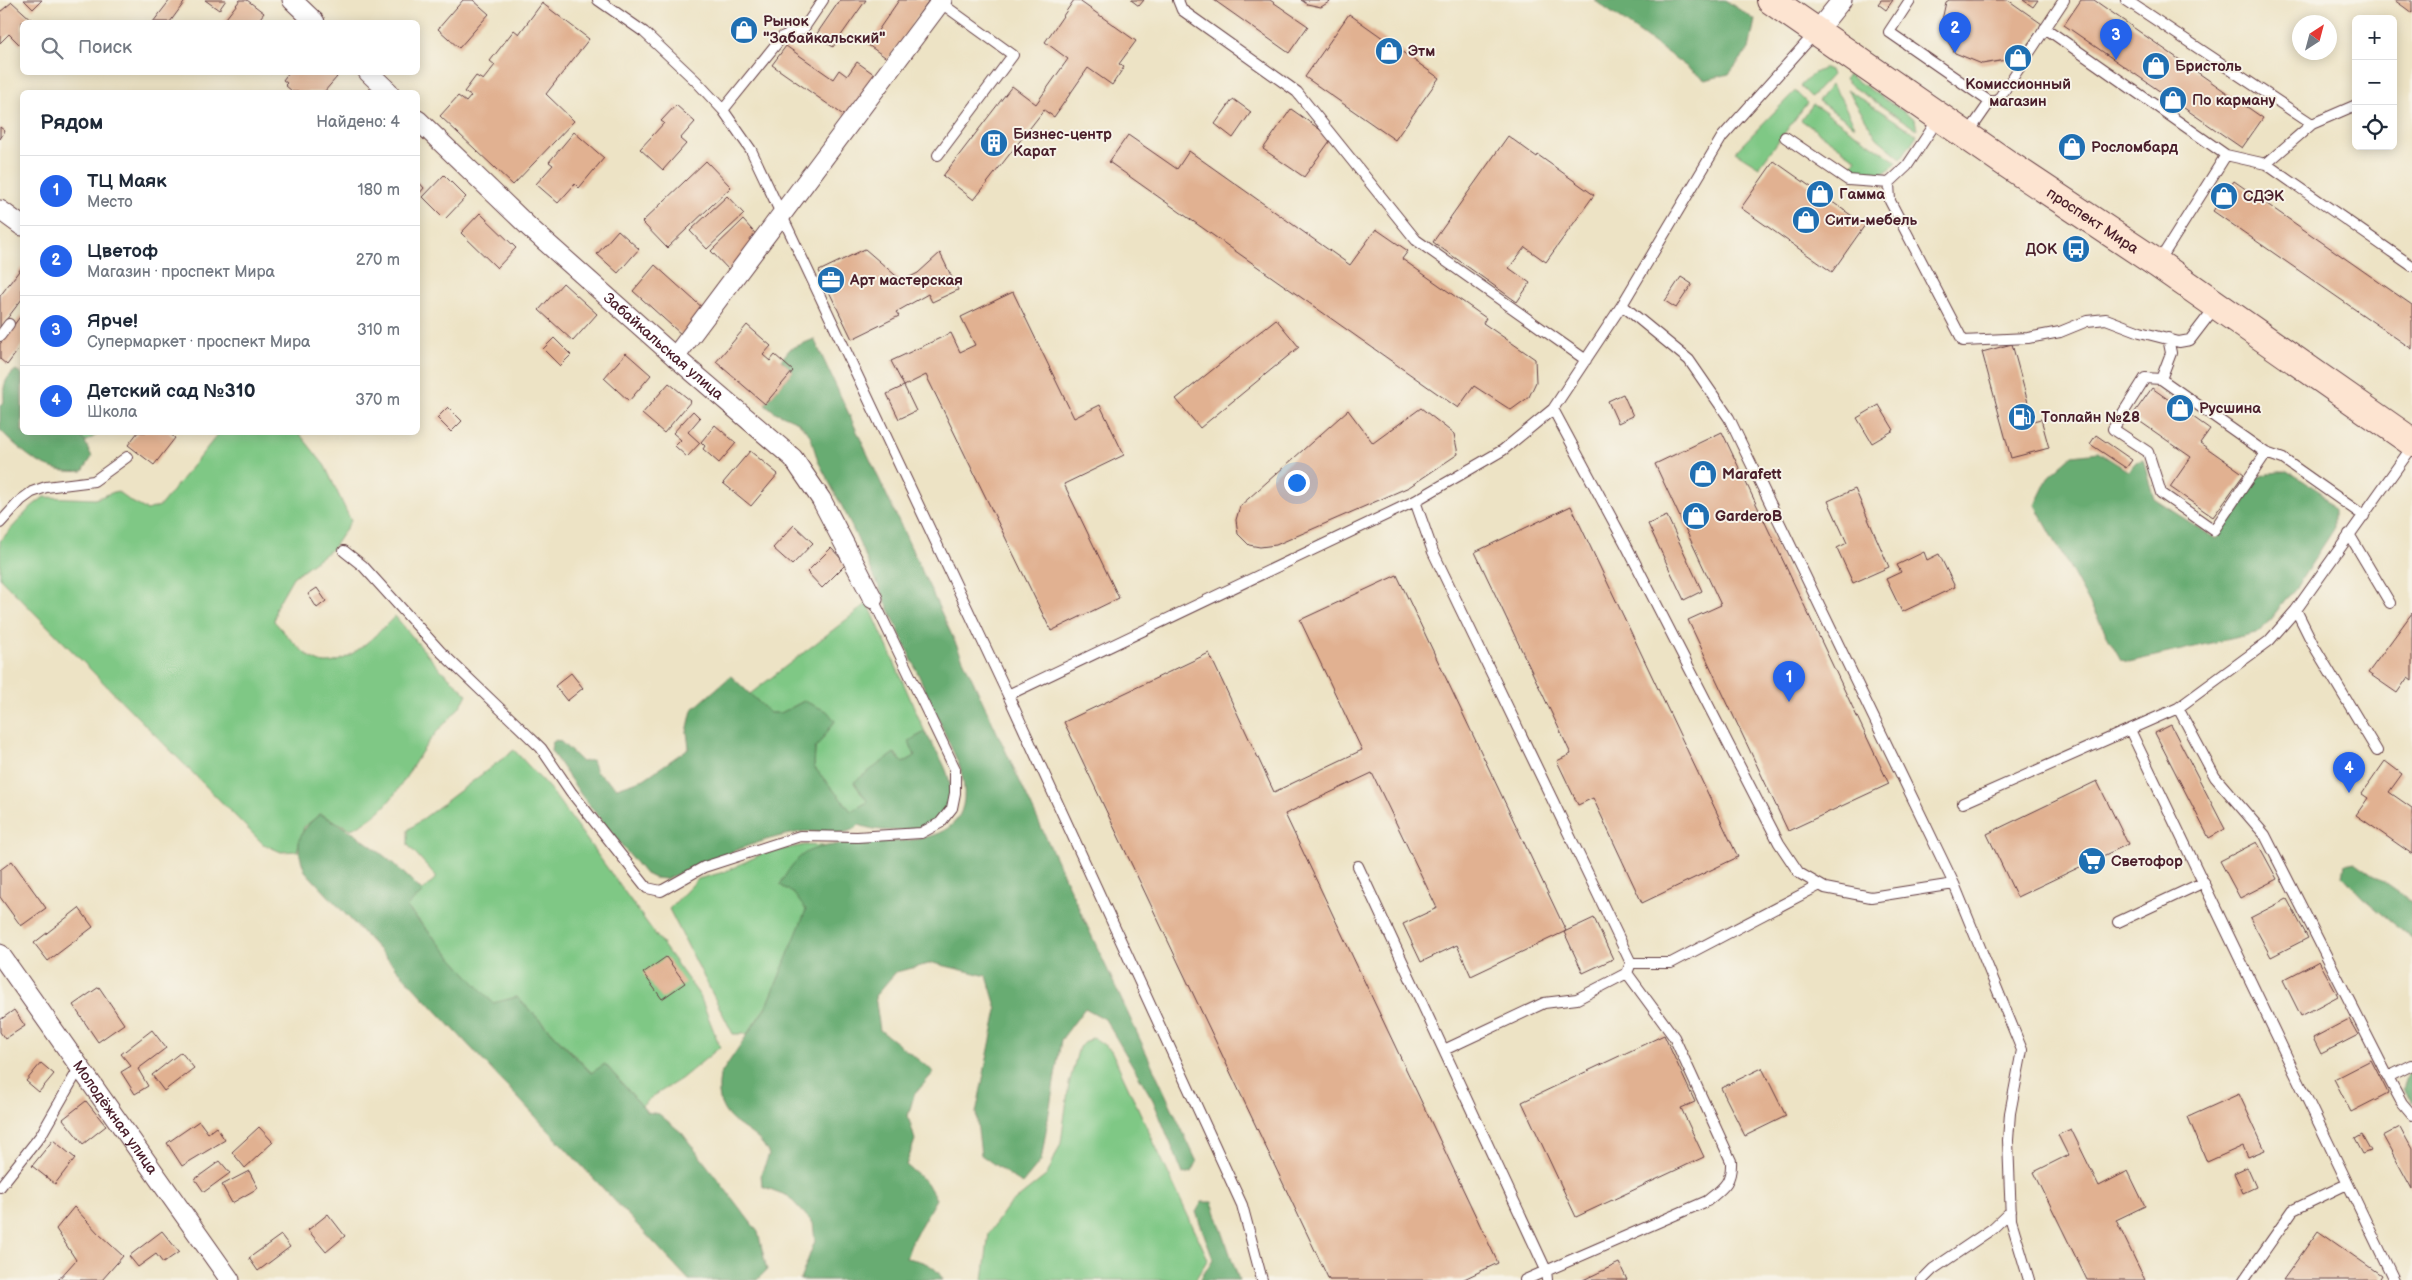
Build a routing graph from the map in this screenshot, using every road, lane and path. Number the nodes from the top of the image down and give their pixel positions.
1 (292, 0) edge
2 (598, 0) edge
3 (823, 0) edge
4 (1178, 0) edge
5 (1771, 0) edge
6 (1842, 0) edge
7 (1910, 0) edge
8 (2064, 0) edge
9 (2126, 0) edge
10 (941, 1) edge
11 (313, 20) edge
12 (2045, 28) junction
13 (1817, 31) junction
14 (371, 75) edge
15 (387, 90) edge
16 (1990, 102) junction
17 (2352, 107) edge
18 (723, 110) junction
19 (1940, 117) junction
20 (420, 122) edge
21 (2312, 124) junction
22 (1966, 136) junction
23 (1785, 137) dead end
24 (938, 155) dead end
25 (2226, 155) junction
26 (2266, 164) junction
27 (1889, 182) junction
28 (0, 210) edge
29 (782, 218) junction
30 (20, 225) edge
31 (2158, 264) junction
32 (2412, 266) edge
33 (1622, 305) junction
34 (2216, 306) junction
35 (9, 324) dead end
36 (0, 336) edge
37 (2168, 338) junction
38 (675, 357) junction
39 (1586, 360) junction
40 (2161, 379) junction
41 (1553, 408) junction
42 (2412, 442) edge
43 (2412, 447) edge
44 (2266, 453) junction
45 (127, 457) dead end
46 (1415, 501) junction
47 (2364, 516) junction
48 (0, 523) edge
49 (2349, 534) junction
50 (344, 551) dead end
51 (873, 599) joint
52 (2390, 604) dead end
53 (2296, 610) junction
54 (1008, 695) junction
55 (2178, 708) junction
56 (2130, 730) junction
57 (2377, 751) dead end
58 (1963, 803) dead end
59 (1358, 866) dead end
60 (2204, 882) junction
61 (1954, 884) junction
62 (1820, 885) junction
63 (2118, 922) dead end
64 (0, 954) edge
65 (1631, 963) junction
66 (1627, 973) junction
67 (1444, 1050) junction
68 (81, 1065) junction
69 (2412, 1065) edge
70 (2388, 1077) junction
71 (2412, 1115) edge
72 (2347, 1184) junction
73 (0, 1187) edge
74 (2011, 1211) junction
75 (1547, 1275) edge
76 (230, 1280) edge
77 (1262, 1280) edge
78 (1525, 1280) edge
79 (1922, 1280) edge
80 (2029, 1280) edge
81 (2244, 1280) edge
82 (2394, 1280) edge

1 - 11 street
2 - 18 lane
3 - 18 lane
4 - 39 lane
5 - 13 main road, проспект Мира
6 - 13 street
7 - 16 lane
8 - 12 lane
9 - 21 lane
10 - 24 lane
10 - 29 street
12 - 16 lane
12 - 25 lane
13 - 19 main road, проспект Мира
13 - 33 lane
14 - 15 street
16 - 22 lane
17 - 21 lane
18 - 29 lane
19 - 22 main road, проспект Мира
19 - 27 lane
20 - 38 street, Забайкальская улица
21 - 26 lane
22 - 31 main road, проспект Мира
23 - 27 lane
25 - 26 lane
25 - 31 lane
26 - 32 lane
27 - 37 lane
28 - 30 street
29 - 38 street
29 - 54 lane
31 - 34 main road, проспект Мира
33 - 39 lane
33 - 61 lane
34 - 37 lane
34 - 42 main road, проспект Мира
35 - 36 lane
37 - 40 lane
38 - 51 street, Забайкальская улица
39 - 41 lane
40 - 44 lane
40 - 44 lane
41 - 46 lane
41 - 62 lane
43 - 47 lane
44 - 47 lane
45 - 48 lane
46 - 54 lane
46 - 65 lane
47 - 49 lane
49 - 52 lane
49 - 53 lane
50 - 51 lane
53 - 55 lane
53 - 57 lane
54 - 77 lane
55 - 56 lane
55 - 70 lane
56 - 58 lane
56 - 60 lane
59 - 67 lane
60 - 63 lane
60 - 72 lane
61 - 62 lane
61 - 74 lane
62 - 65 lane
64 - 68 street, Молодёжная улица
65 - 66 lane
66 - 67 lane
66 - 75 lane
67 - 75 lane
68 - 73 lane
68 - 76 street, Молодёжная улица
69 - 70 lane
70 - 71 lane
72 - 81 lane
72 - 82 lane
74 - 79 lane
74 - 80 lane
75 - 78 lane

